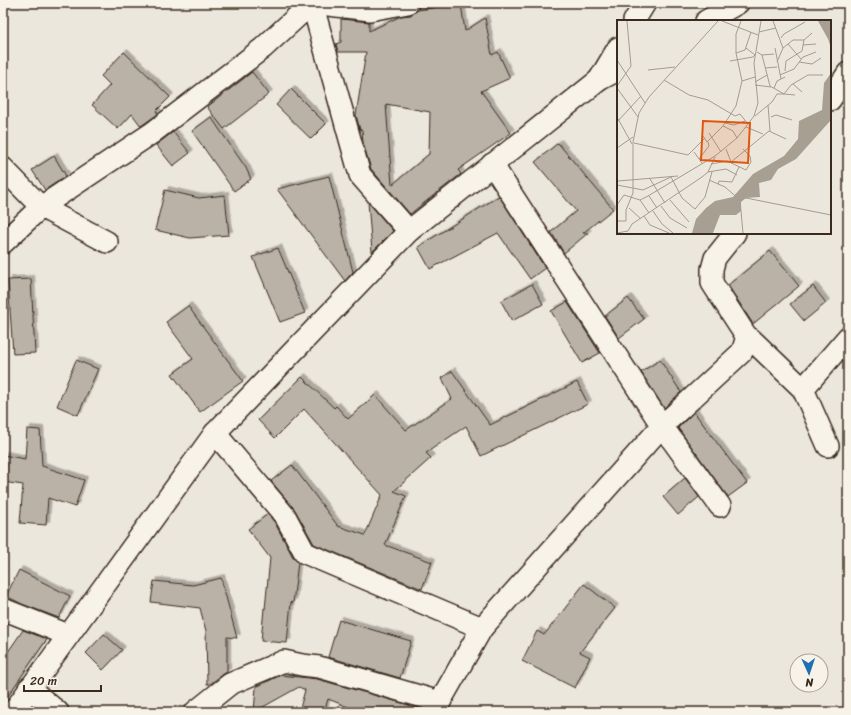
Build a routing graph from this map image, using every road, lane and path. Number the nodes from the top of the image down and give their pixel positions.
1 (312, 3) edge
2 (408, 3) edge
3 (645, 3) edge
4 (738, 3) edge
5 (370, 7) edge
6 (635, 20) edge
7 (708, 20) edge
8 (617, 50) edge
9 (617, 71) edge
10 (848, 73) edge
11 (599, 80) junction
12 (831, 98) edge
13 (492, 164) junction
14 (3, 168) edge
15 (41, 207) junction
16 (409, 230) junction
17 (734, 234) edge
18 (107, 242) dead end
19 (3, 243) edge
20 (747, 336) junction
21 (848, 337) edge
22 (803, 389) junction
23 (662, 426) junction
24 (215, 433) junction
25 (828, 446) dead end
26 (720, 506) dead end
27 (3, 609) edge
28 (482, 628) junction
29 (68, 635) junction
30 (29, 688) junction
31 (437, 707) edge
32 (12, 712) edge
33 (58, 712) edge
34 (195, 712) edge

1 - 5 street
1 - 15 street
1 - 16 street
2 - 5 street
3 - 6 street
4 - 7 street
8 - 11 street
9 - 11 street
10 - 12 street
11 - 13 street
13 - 16 street
13 - 23 street
14 - 15 street
15 - 18 street
15 - 19 street
16 - 24 street
17 - 20 street
20 - 22 street
20 - 23 street
21 - 22 street
22 - 25 street
23 - 26 street
23 - 28 street
24 - 28 street
24 - 29 street
27 - 29 street
28 - 31 street
29 - 30 street
30 - 32 street
30 - 33 street
31 - 34 street

